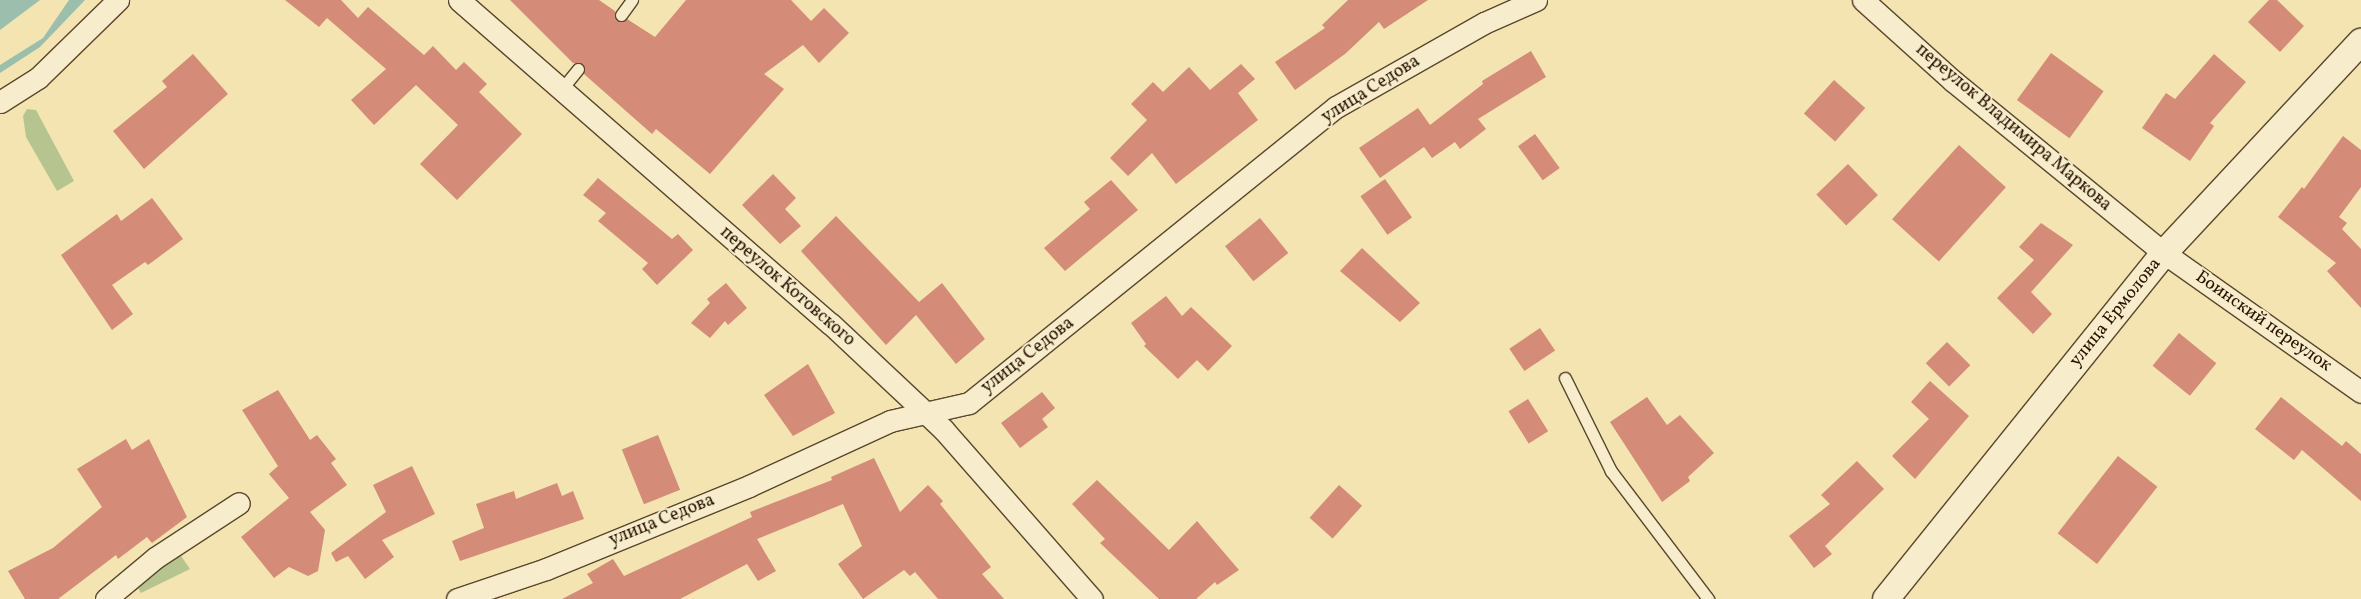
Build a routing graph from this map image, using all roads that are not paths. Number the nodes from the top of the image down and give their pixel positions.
1 (118, 0) edge
2 (459, 0) edge
3 (632, 0) edge
4 (1536, 0) edge
5 (1863, 0) edge
6 (621, 14) dead end
7 (2361, 42) edge
8 (578, 69) dead end
9 (562, 90) junction
10 (0, 102) edge
11 (2164, 253) junction
12 (1565, 378) dead end
13 (2361, 392) edge
14 (922, 412) junction
15 (239, 503) dead end
16 (106, 599) edge
17 (457, 599) edge
18 (1092, 599) edge
19 (1708, 599) edge
20 (1886, 599) edge

1 - 10 street
2 - 9 street, переулок Котовского
3 - 6 lane
4 - 14 street, улица Седова
5 - 11 street, переулок Владимира Маркова
7 - 11 street, улица Ермолова
8 - 9 lane
9 - 14 street, переулок Котовского
11 - 13 street, Боинский переулок
11 - 20 street, улица Ермолова
12 - 19 lane
14 - 17 street, улица Седова
14 - 18 street, переулок Котовского
15 - 16 street

